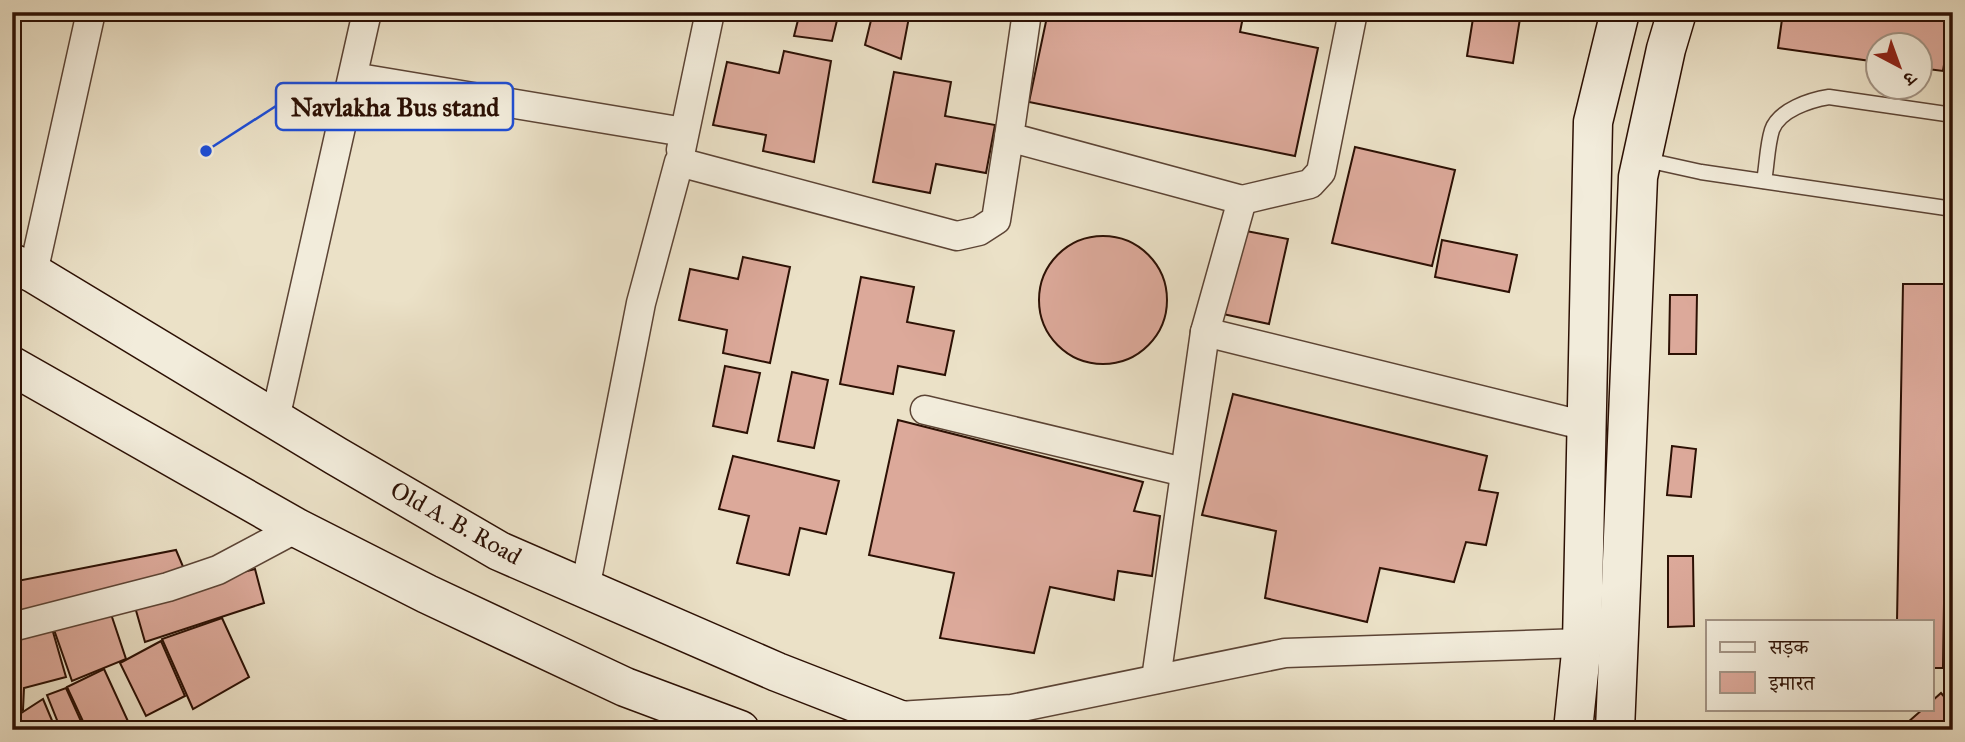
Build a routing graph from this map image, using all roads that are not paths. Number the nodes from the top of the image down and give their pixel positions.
1 (91, 12) edge
2 (367, 12) edge
3 (710, 12) edge
4 (1027, 12) edge
5 (1353, 12) edge
6 (1620, 12) edge
7 (1677, 12) edge
8 (353, 77) junction
9 (1953, 115) edge
10 (684, 132) junction
11 (1009, 137) junction
12 (1641, 159) junction
13 (679, 162) junction
14 (1764, 181) junction
15 (1242, 200) junction
16 (1953, 209) edge
17 (23, 268) edge
18 (1205, 332) junction
19 (12, 366) edge
20 (925, 410) dead end
21 (275, 419) junction
22 (1586, 426) junction
23 (1184, 472) junction
24 (297, 528) junction
25 (585, 589) junction
26 (12, 627) edge
27 (1582, 643) junction
28 (1156, 679) junction
29 (891, 716) junction
30 (740, 730) edge
31 (926, 730) edge
32 (1573, 730) edge
33 (1615, 730) edge

1 - 17 street
2 - 8 street
3 - 10 street
4 - 11 street
5 - 15 street
6 - 22 main road
7 - 12 main road
8 - 10 street
8 - 21 street
9 - 14 lane
10 - 13 street
11 - 13 street
11 - 15 street
12 - 14 lane
12 - 33 main road
13 - 25 street
14 - 16 lane
15 - 18 street
17 - 21 main road, Old A. B. Road
18 - 22 street
18 - 23 street
19 - 24 main road
20 - 23 street
21 - 25 main road, Old A. B. Road
22 - 27 main road
23 - 28 street
24 - 26 street
24 - 30 main road
25 - 29 main road, Old A. B. Road
27 - 28 street
27 - 32 main road
28 - 29 street
29 - 31 main road, Old A. B. Road

